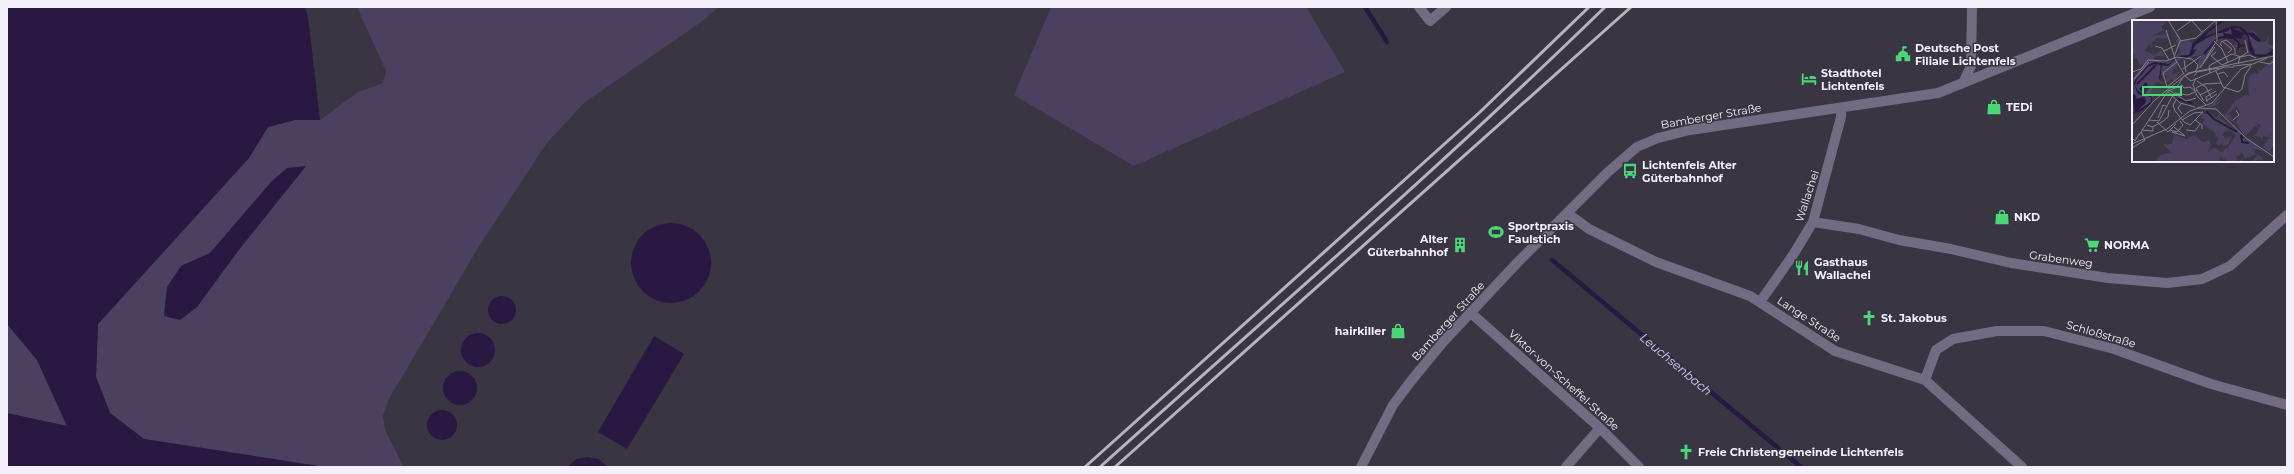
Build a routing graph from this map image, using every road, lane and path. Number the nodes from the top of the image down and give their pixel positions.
1 (1419, 7) edge
2 (1446, 7) edge
3 (1972, 7) edge
4 (2150, 7) edge
5 (1964, 81) junction
6 (1841, 108) junction
7 (1567, 213) junction
8 (2287, 215) edge
9 (1812, 222) junction
10 (1760, 302) junction
11 (1471, 313) junction
12 (1925, 380) junction
13 (2287, 405) edge
14 (1600, 428) junction
15 (1361, 467) edge
16 (1566, 467) edge
17 (1639, 467) edge
18 (2022, 467) edge

1 - 2 street
3 - 5 street
4 - 5 street, Bamberger Straße
5 - 6 street, Bamberger Straße
6 - 7 street, Bamberger Straße
6 - 9 street, Wallachei
7 - 10 street, Lange Straße
7 - 11 street, Bamberger Straße
8 - 9 street, Grabenweg
9 - 10 street, Wallachei
10 - 12 street, Lange Straße
11 - 14 street, Viktor-von-Scheffel-Straße
11 - 15 street, Bamberger Straße
12 - 13 street, Schloßstraße
12 - 18 street, Lange Straße
14 - 16 street
14 - 17 street, Viktor-von-Scheffel-Straße

